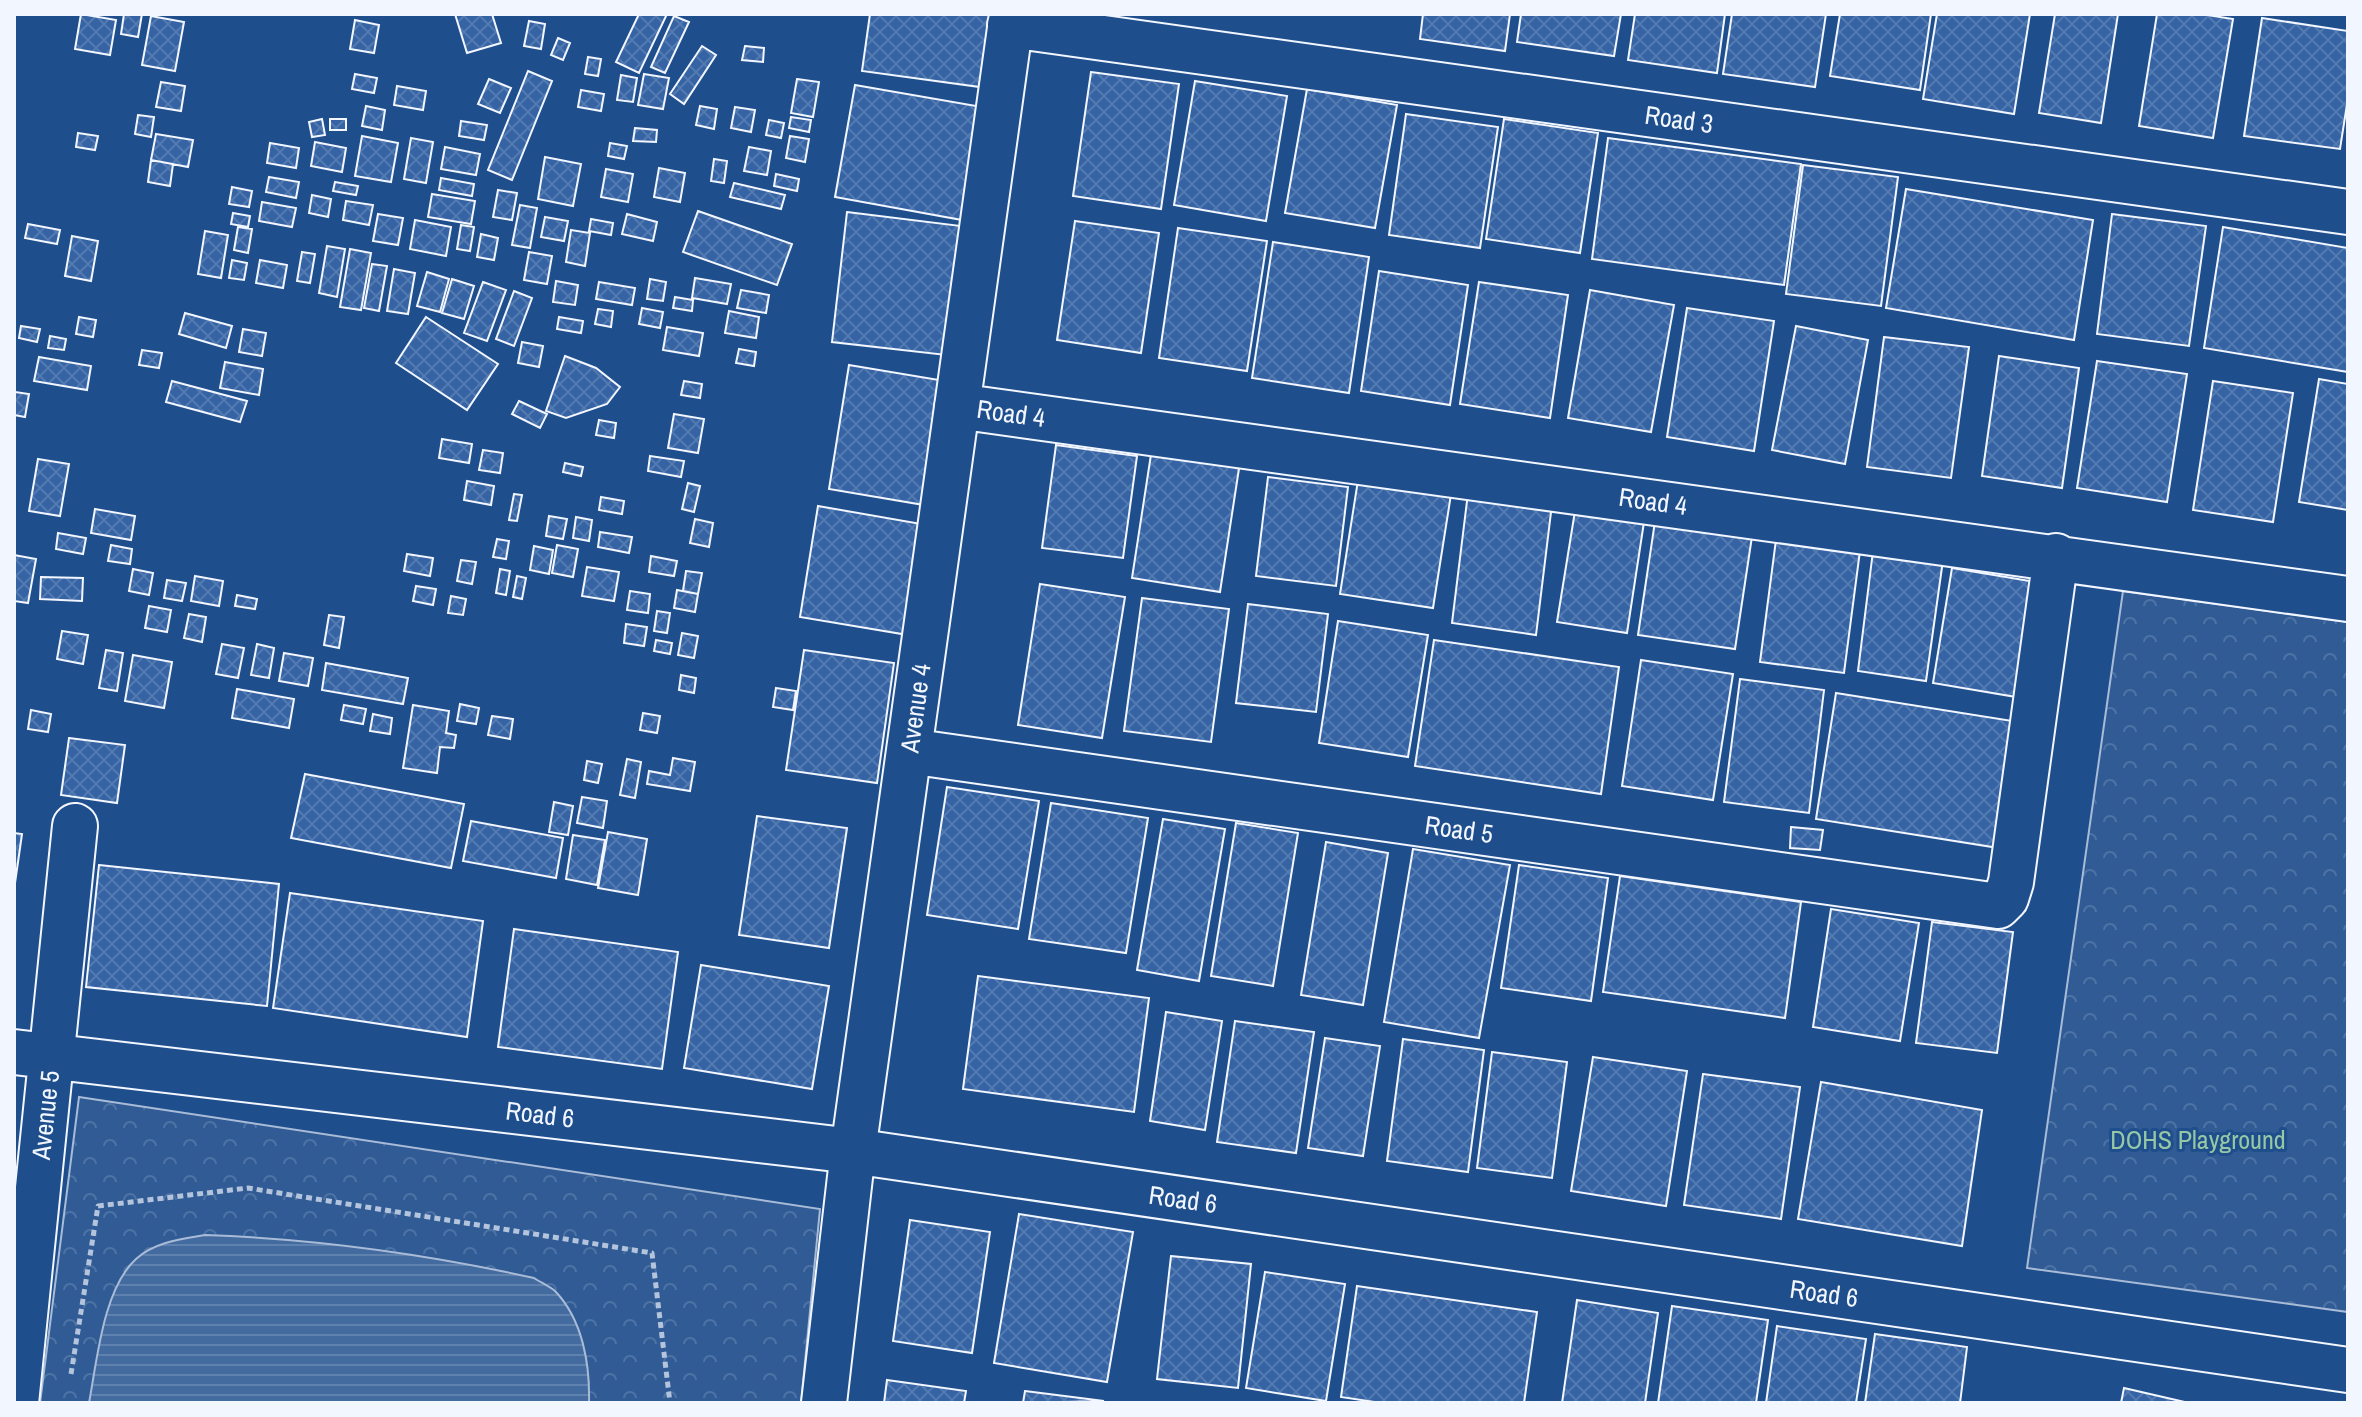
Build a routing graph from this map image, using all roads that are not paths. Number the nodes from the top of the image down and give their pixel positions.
1 (1011, 20) edge
2 (2348, 212) edge
3 (957, 406) junction
4 (2056, 556) junction
5 (2348, 599) edge
6 (909, 751) junction
7 (75, 826) dead end
8 (33, 1054) edge
9 (853, 1151) junction
10 (2348, 1370) edge
11 (16, 1403) edge
12 (824, 1403) edge

1 - 2 street, Road 3
1 - 3 street, Avenue 4
3 - 4 street, Road 4
3 - 6 street, Avenue 4
4 - 5 street, Road 4
4 - 6 street, Road 5
6 - 9 street, Avenue 4
7 - 8 street, Avenue 5
8 - 9 street, Road 6
8 - 11 street, Avenue 5
9 - 10 street, Road 6
9 - 12 street, Avenue 4

